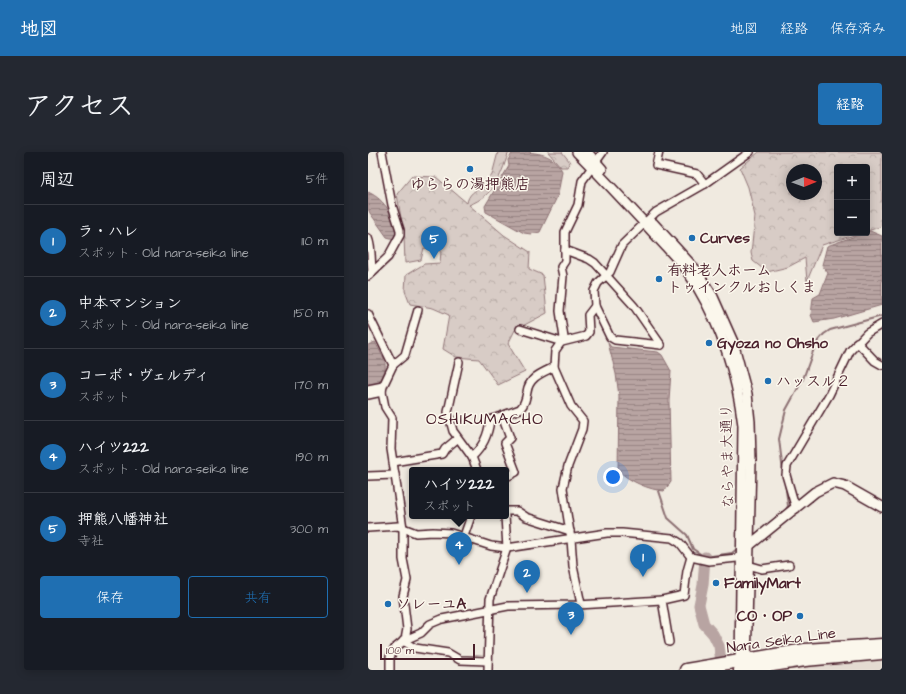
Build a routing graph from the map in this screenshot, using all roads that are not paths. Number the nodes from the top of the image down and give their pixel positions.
1 (382, 152) edge
2 (577, 152) edge
3 (587, 152) edge
4 (603, 152) edge
5 (659, 152) edge
6 (748, 152) edge
7 (594, 165) junction
8 (705, 184) junction
9 (646, 221) junction
10 (368, 238) edge
11 (565, 250) junction
12 (370, 274) edge
13 (607, 275) junction
14 (595, 306) junction
15 (418, 310) dead end
16 (368, 314) edge
17 (882, 324) edge
18 (520, 329) dead end
19 (562, 342) junction
20 (857, 342) junction
21 (459, 362) dead end
22 (393, 365) junction
23 (882, 365) edge
24 (554, 367) junction
25 (368, 389) edge
26 (383, 389) junction
27 (368, 395) edge
28 (502, 416) junction
29 (457, 439) junction
30 (472, 457) junction
31 (393, 462) junction
32 (476, 467) edge
33 (395, 475) junction
34 (368, 476) edge
35 (509, 476) edge
36 (882, 507) edge
37 (796, 509) junction
38 (509, 511) edge
39 (470, 519) edge
40 (505, 519) edge
41 (368, 528) edge
42 (403, 528) junction
43 (570, 535) junction
44 (464, 536) junction
45 (748, 547) junction
46 (507, 548) junction
47 (741, 554) junction
48 (691, 557) junction
49 (748, 565) junction
50 (789, 565) dead end
51 (662, 600) junction
52 (581, 604) junction
53 (489, 609) junction
54 (404, 641) junction
55 (669, 642) dead end
56 (882, 645) edge
57 (882, 653) edge
58 (487, 662) junction
59 (743, 666) edge
60 (390, 670) edge
61 (488, 670) edge
62 (686, 670) edge

1 - 12 street
2 - 7 street, ならやま大通り
3 - 7 street, ならやま大通り
4 - 7 street
5 - 8 street
6 - 8 street
7 - 9 street, ならやま大通り
7 - 11 street
8 - 9 street
9 - 13 street
9 - 45 street, ならやま大通り
9 - 47 street, ならやま大通り
10 - 12 street
11 - 13 street
11 - 19 street
13 - 14 street
13 - 14 street
14 - 19 street
15 - 22 street
16 - 22 street
17 - 20 street
18 - 19 street
19 - 24 street
20 - 23 street
20 - 37 street
21 - 29 street
22 - 26 street
24 - 28 street
24 - 43 street
25 - 26 street
26 - 27 street
26 - 31 street
28 - 30 street
28 - 35 street
29 - 30 street
29 - 31 street
30 - 32 street
31 - 33 street
33 - 34 street
33 - 42 street
36 - 37 street
37 - 45 street
38 - 43 street
39 - 44 street
40 - 46 street
41 - 42 street
42 - 44 street
42 - 54 street
43 - 46 street
43 - 48 street
43 - 52 street
44 - 46 street
45 - 47 street
45 - 49 street, ならやま大通り
46 - 53 street
47 - 48 street
47 - 59 street, ならやま大通り
48 - 51 street
49 - 50 street
49 - 59 street, ならやま大通り
51 - 52 street
51 - 55 street
52 - 53 street
53 - 54 street
53 - 58 street
54 - 58 street
54 - 60 street
56 - 59 main road, Nara Seika Line
57 - 59 main road, Nara Seika Line
58 - 61 street
59 - 62 main road, Nara Seika Line

